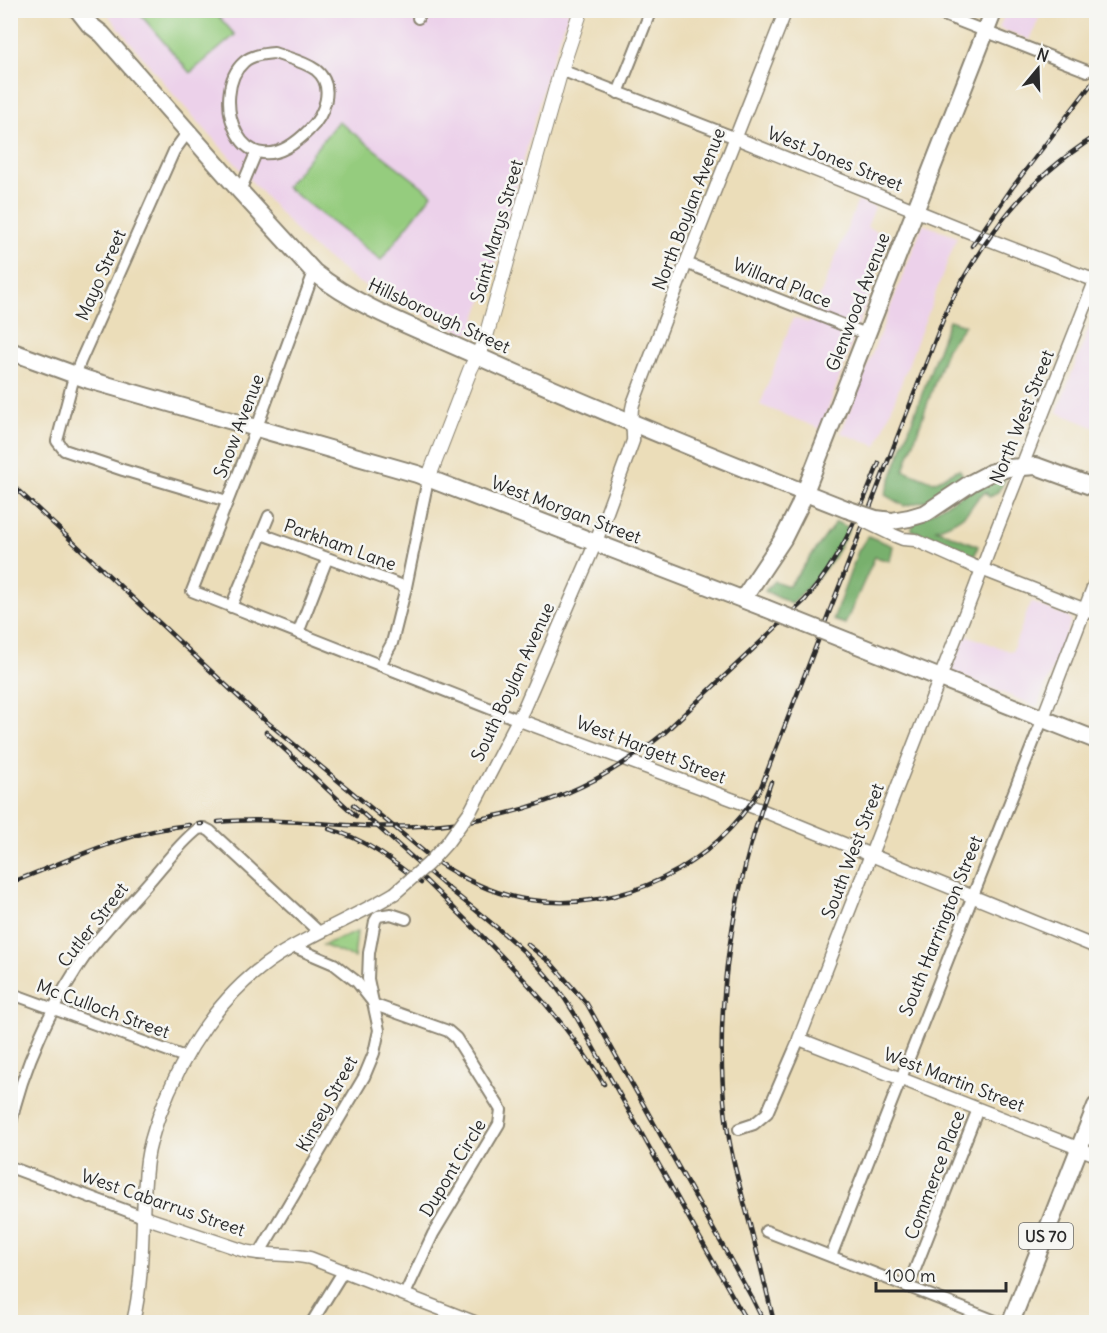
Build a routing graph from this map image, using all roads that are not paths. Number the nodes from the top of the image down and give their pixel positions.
1 (78, 10) edge
2 (92, 10) edge
3 (581, 10) edge
4 (651, 10) edge
5 (786, 10) edge
6 (931, 10) edge
7 (994, 10) edge
8 (985, 32) junction
9 (102, 34) junction
10 (561, 70) junction
11 (1088, 71) dead end
12 (618, 93) junction
13 (188, 132) junction
14 (736, 138) junction
15 (256, 153) junction
16 (240, 191) junction
17 (915, 211) junction
18 (686, 263) junction
19 (314, 272) junction
20 (1096, 280) edge
21 (866, 334) junction
22 (10, 351) edge
23 (478, 356) junction
24 (75, 375) junction
25 (633, 422) junction
26 (257, 428) junction
27 (1022, 467) junction
28 (428, 479) junction
29 (1096, 488) edge
30 (805, 493) junction
31 (227, 501) junction
32 (269, 516) dead end
33 (896, 527) junction
34 (262, 534) junction
35 (596, 542) junction
36 (327, 559) junction
37 (982, 569) junction
38 (1096, 580) edge
39 (406, 587) junction
40 (192, 591) joint
41 (742, 599) junction
42 (231, 607) junction
43 (1091, 612) edge
44 (298, 633) junction
45 (380, 665) junction
46 (940, 678) junction
47 (1043, 718) junction
48 (519, 720) junction
49 (1096, 740) edge
50 (871, 855) junction
51 (972, 897) junction
52 (406, 920) dead end
53 (319, 933) junction
54 (294, 947) junction
55 (1096, 947) edge
56 (10, 993) edge
57 (375, 1005) junction
58 (54, 1009) junction
59 (799, 1039) junction
60 (185, 1057) junction
61 (900, 1079) junction
62 (1096, 1107) edge
63 (978, 1109) junction
64 (10, 1127) edge
65 (739, 1129) dead end
66 (1080, 1149) junction
67 (1096, 1155) edge
68 (10, 1167) edge
69 (141, 1216) junction
70 (766, 1231) dead end
71 (259, 1254) junction
72 (831, 1256) junction
73 (344, 1270) junction
74 (908, 1287) junction
75 (405, 1294) junction
76 (450, 1318) edge
77 (133, 1323) edge
78 (312, 1323) edge
79 (474, 1323) edge
80 (998, 1323) edge
81 (1011, 1323) edge

1 - 9 main road, Hillsborough Street
2 - 9 main road, Hillsborough Street
3 - 10 main road, Saint Marys Street
4 - 12 street
5 - 14 street, North Boylan Avenue
6 - 8 street
7 - 8 main road, Glenwood Avenue
8 - 11 street
8 - 17 main road, Glenwood Avenue
9 - 13 main road, Hillsborough Street
10 - 12 street, West Jones Street
10 - 23 main road, Saint Marys Street
12 - 14 street, West Jones Street
13 - 16 main road, Hillsborough Street
13 - 24 street, Mayo Street
14 - 17 street, West Jones Street
14 - 18 street, North Boylan Avenue
15 - 15 street
15 - 16 street
16 - 19 main road, Hillsborough Street
17 - 20 street, West Jones Street
17 - 21 main road, Glenwood Avenue
18 - 21 street, Willard Place
18 - 25 street, North Boylan Avenue
19 - 23 main road, Hillsborough Street
19 - 26 street, Snow Avenue
20 - 27 street, North West Street
21 - 30 main road, Glenwood Avenue
22 - 24 main road, West Morgan Street
23 - 25 main road, Hillsborough Street
23 - 28 main road, Saint Marys Street
24 - 26 main road, West Morgan Street
24 - 31 street, Mayo Street
25 - 30 main road, Hillsborough Street
25 - 35 street, South Boylan Avenue
26 - 28 main road, West Morgan Street
26 - 31 street, Snow Avenue
27 - 29 main road
27 - 33 main road
27 - 37 street, North West Street
28 - 35 main road, West Morgan Street
28 - 39 street, Saint Marys Street
30 - 33 main road, Hillsborough Street, bridge
30 - 41 main road, Glenwood Avenue
31 - 40 street, Snow Avenue
32 - 34 street
33 - 37 street, Hillsborough Street
34 - 36 street, Parkham Lane
34 - 42 street
35 - 41 main road, West Morgan Street
35 - 48 street, South Boylan Avenue
36 - 39 street, Parkham Lane
36 - 44 street
37 - 43 street, Hillsborough Street
37 - 46 street, South West Street
38 - 43 street, South Harrington Street
39 - 45 street, Saint Marys Street
40 - 42 street, West Hargett Street
41 - 46 main road, West Morgan Street, bridge
42 - 44 street, West Hargett Street
43 - 47 street, South Harrington Street
44 - 45 street, West Hargett Street
45 - 48 street, West Hargett Street
46 - 47 main road, West Morgan Street
46 - 50 street, South West Street
47 - 49 main road, West Morgan Street
47 - 51 street, South Harrington Street
48 - 50 street, West Hargett Street
48 - 53 street, South Boylan Avenue, bridge
50 - 51 street, West Hargett Street
50 - 59 street, South West Street
51 - 55 street, West Hargett Street
51 - 61 street, South Harrington Street
52 - 57 street, Kinsey Street
53 - 54 street, South Boylan Avenue
53 - 58 street, Cutler Street
54 - 57 street
54 - 60 street, South Boylan Avenue
56 - 58 street, Mc Culloch Street
57 - 71 street, Kinsey Street
57 - 75 street, Dupont Circle
58 - 60 street, Mc Culloch Street
58 - 64 street, Cutler Street
59 - 61 street, West Martin Street
59 - 65 street, South West Street
60 - 69 street, South Boylan Avenue
61 - 63 street, West Martin Street
61 - 72 street, South Harrington Street
62 - 66 main road, US 70
63 - 66 street, West Martin Street
63 - 74 street, Commerce Place
66 - 67 street, West Martin Street
66 - 81 main road, US 70
68 - 69 street, West Cabarrus Street
69 - 71 street, West Cabarrus Street
69 - 77 street, South Boylan Avenue
70 - 72 street
71 - 73 street, West Cabarrus Street
72 - 74 street
73 - 75 street, West Cabarrus Street
73 - 78 street
74 - 80 street
75 - 76 street, West Cabarrus Street
76 - 79 street, West Cabarrus Street

